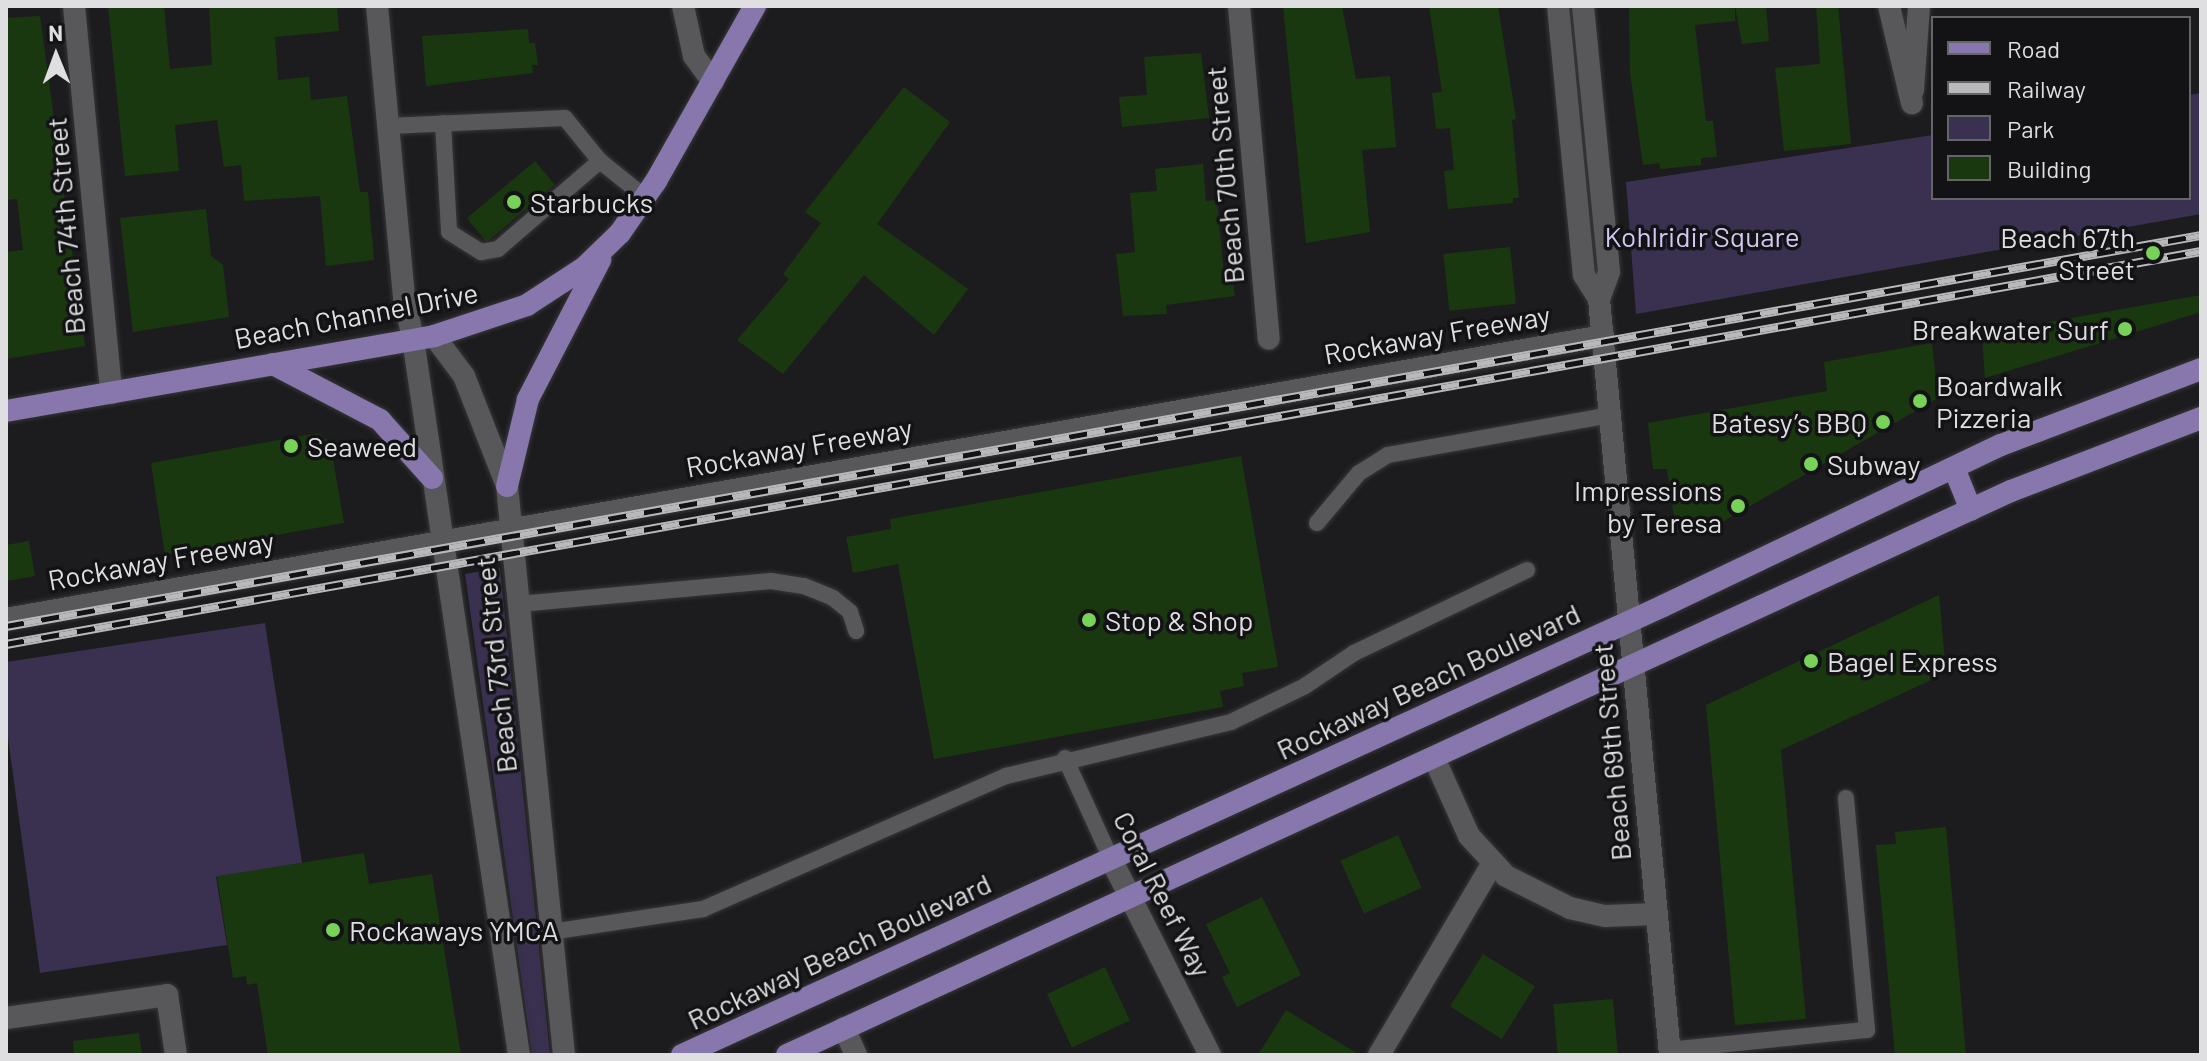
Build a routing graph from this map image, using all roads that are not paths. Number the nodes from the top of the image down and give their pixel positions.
1 (74, 6) edge
2 (377, 6) edge
3 (683, 6) edge
4 (755, 6) edge
5 (1239, 6) edge
6 (1558, 6) edge
7 (1583, 6) edge
8 (1889, 6) edge
9 (1919, 6) edge
10 (713, 82) junction
11 (443, 123) junction
12 (389, 126) junction
13 (600, 161) junction
14 (646, 198) junction
15 (605, 251) junction
16 (1599, 299) junction
17 (1603, 336) junction
18 (424, 337) junction
19 (1269, 339) dead end
20 (273, 364) junction
21 (2201, 369) edge
22 (111, 393) junction
23 (6, 411) edge
24 (1610, 415) junction
25 (2201, 418) edge
26 (1954, 468) junction
27 (432, 478) junction
28 (507, 486) junction
29 (1971, 510) junction
30 (1317, 523) dead end
31 (511, 527) junction
32 (443, 540) junction
33 (1527, 570) dead end
34 (519, 604) junction
35 (6, 619) edge
36 (1629, 622) junction
37 (856, 631) dead end
38 (1633, 669) junction
39 (1065, 758) junction
40 (1434, 758) junction
41 (1846, 798) dead end
42 (1111, 859) junction
43 (1492, 865) junction
44 (1131, 895) junction
45 (1656, 914) junction
46 (551, 932) junction
47 (6, 1018) edge
48 (844, 1028) junction
49 (1669, 1053) edge
50 (176, 1055) edge
51 (519, 1055) edge
52 (564, 1055) edge
53 (682, 1055) edge
54 (787, 1055) edge
55 (856, 1055) edge
56 (1210, 1055) edge
57 (1379, 1055) edge

1 - 22 street, Beach 74th Street
2 - 12 street, Beach 73rd Street
3 - 10 street
4 - 10 main road, Beach Channel Drive
5 - 19 street, Beach 70th Street
6 - 16 street, Beach 69th Street
7 - 16 street, Beach 69th Street
8 - 9 street
10 - 14 main road, Beach Channel Drive
11 - 12 lane
11 - 13 lane
11 - 13 lane
12 - 18 street, Beach 73rd Street
13 - 14 lane
14 - 15 main road, Beach Channel Drive
15 - 18 main road, Beach Channel Drive
15 - 28 main road
16 - 17 street, Beach 69th Street
17 - 24 street, Beach 69th Street
17 - 31 street, Rockaway Freeway
18 - 20 main road, Beach Channel Drive
18 - 27 street, Beach 73rd Street
18 - 28 street, Beach 73rd Street
20 - 22 main road, Beach Channel Drive
20 - 27 main road
21 - 26 main road, Rockaway Beach Boulevard
22 - 23 main road, Beach Channel Drive
24 - 30 lane
24 - 36 street, Beach 69th Street
25 - 29 main road
26 - 29 main road
26 - 36 main road, Rockaway Beach Boulevard
27 - 32 street, Beach 73rd Street
28 - 31 street, Beach 73rd Street
29 - 38 main road
31 - 32 street, Rockaway Freeway
31 - 34 street, Beach 73rd Street
32 - 35 street, Rockaway Freeway
32 - 51 street, Beach 73rd Street
33 - 39 lane
34 - 37 lane
34 - 46 street, Beach 73rd Street
36 - 38 street, Beach 69th Street
36 - 42 main road, Rockaway Beach Boulevard
38 - 40 main road
38 - 45 street, Beach 69th Street
39 - 42 lane, Coral Reef Way
39 - 46 lane
40 - 43 street
40 - 44 main road
41 - 49 lane
42 - 44 street, Coral Reef Way
42 - 53 main road, Rockaway Beach Boulevard
43 - 45 street
43 - 57 street
44 - 48 main road
44 - 56 street, Coral Reef Way
45 - 49 street, Beach 69th Street
46 - 52 street, Beach 73rd Street
47 - 50 street
48 - 54 main road
48 - 55 street

